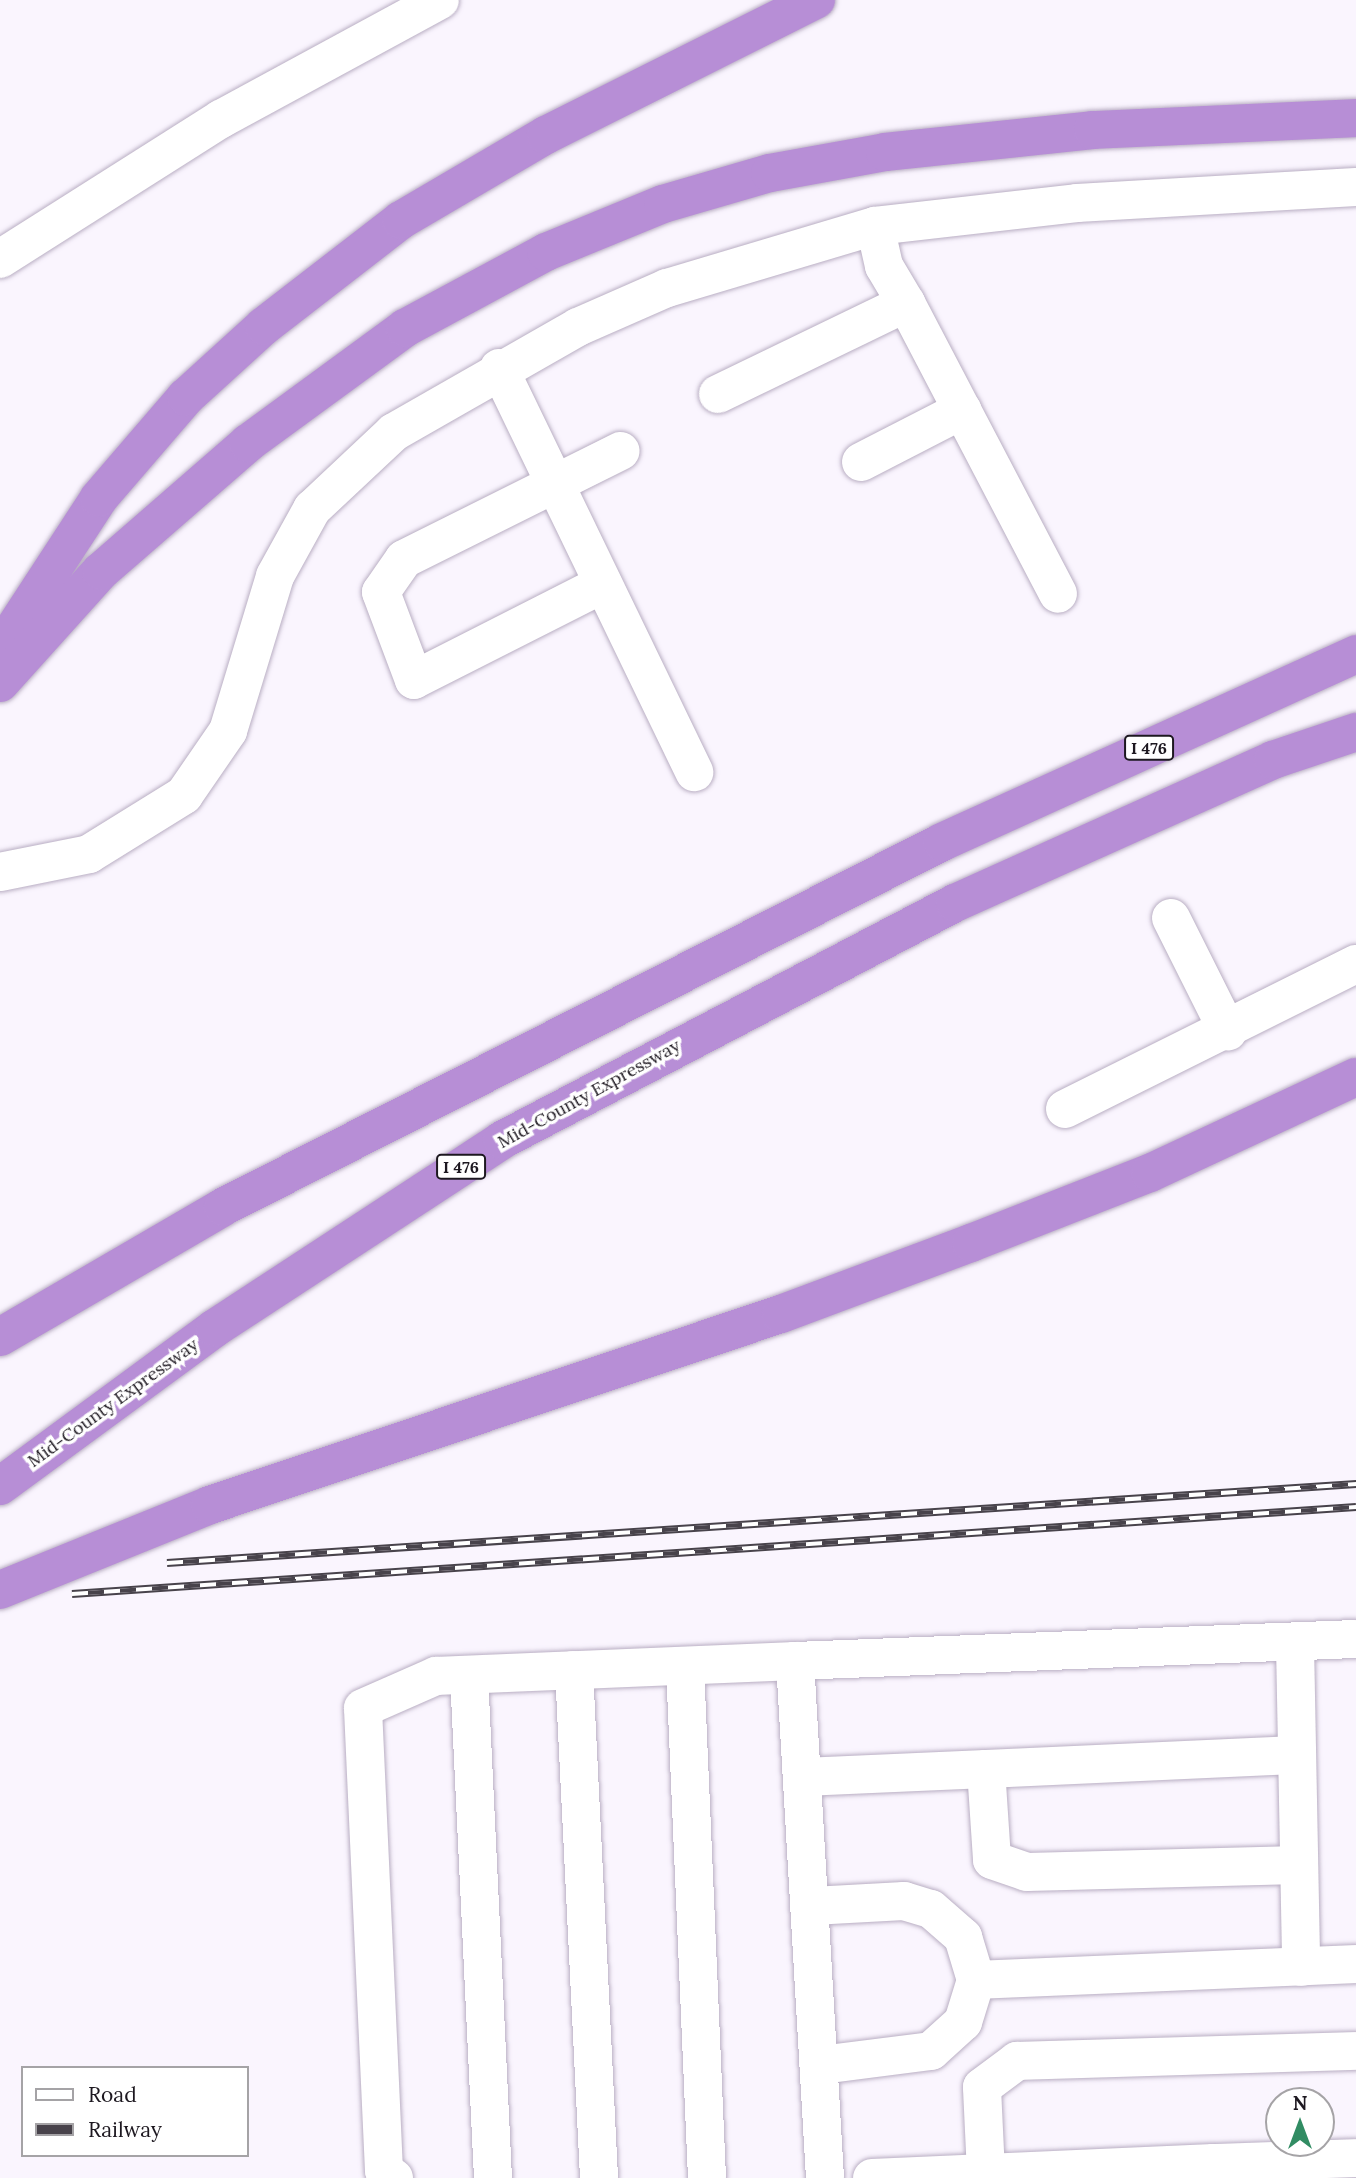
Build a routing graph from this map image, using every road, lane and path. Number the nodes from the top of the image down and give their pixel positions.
1 (440, 0) edge
2 (816, 0) edge
3 (1356, 118) edge
4 (1356, 187) edge
5 (875, 226) junction
6 (0, 259) edge
7 (906, 303) junction
8 (499, 368) junction
9 (718, 394) dead end
10 (962, 410) junction
11 (621, 451) dead end
12 (860, 462) dead end
13 (555, 484) junction
14 (604, 584) junction
15 (1058, 594) dead end
16 (0, 650) edge
17 (1356, 654) edge
18 (0, 683) edge
19 (1356, 732) edge
20 (694, 772) dead end
21 (0, 872) edge
22 (1171, 918) dead end
23 (1356, 964) edge
24 (1228, 1032) junction
25 (1356, 1077) edge
26 (1065, 1109) dead end
27 (0, 1337) edge
28 (0, 1486) edge
29 (0, 1590) edge
30 (1356, 1639) edge
31 (1295, 1644) junction
32 (795, 1661) junction
33 (685, 1666) junction
34 (574, 1670) junction
35 (469, 1675) junction
36 (1297, 1755) junction
37 (986, 1769) junction
38 (803, 1777) junction
39 (1299, 1866) junction
40 (812, 1906) junction
41 (1356, 1964) edge
42 (1301, 1967) junction
43 (976, 1980) junction
44 (1356, 2051) edge
45 (820, 2065) junction
46 (1356, 2158) edge
47 (1214, 2170) edge
48 (986, 2173) junction
49 (394, 2178) edge
50 (493, 2178) edge
51 (599, 2178) edge
52 (707, 2178) edge
53 (825, 2178) edge
54 (872, 2178) edge

1 - 6 lane
2 - 16 highway
3 - 18 highway
4 - 5 lane
5 - 7 lane
5 - 8 lane
7 - 9 lane
7 - 10 lane
8 - 13 lane
8 - 21 lane
10 - 12 lane
10 - 15 lane
11 - 13 lane
13 - 14 lane
13 - 14 lane
14 - 20 lane
17 - 27 highway, I 476
19 - 28 highway, Mid-County Expressway / I 476
22 - 24 lane
23 - 24 lane
24 - 26 lane
25 - 29 highway
30 - 31 lane
31 - 32 lane
31 - 36 lane
32 - 33 lane
32 - 38 lane
33 - 34 lane
33 - 52 lane
34 - 35 lane
34 - 51 lane
35 - 49 lane
35 - 50 lane
36 - 37 lane
36 - 39 lane
37 - 38 lane
37 - 39 lane
38 - 40 lane
39 - 42 lane
40 - 43 lane
40 - 45 lane
41 - 42 lane
42 - 43 lane
43 - 45 lane
44 - 48 lane
45 - 53 lane
46 - 47 lane
47 - 48 lane
48 - 54 lane

